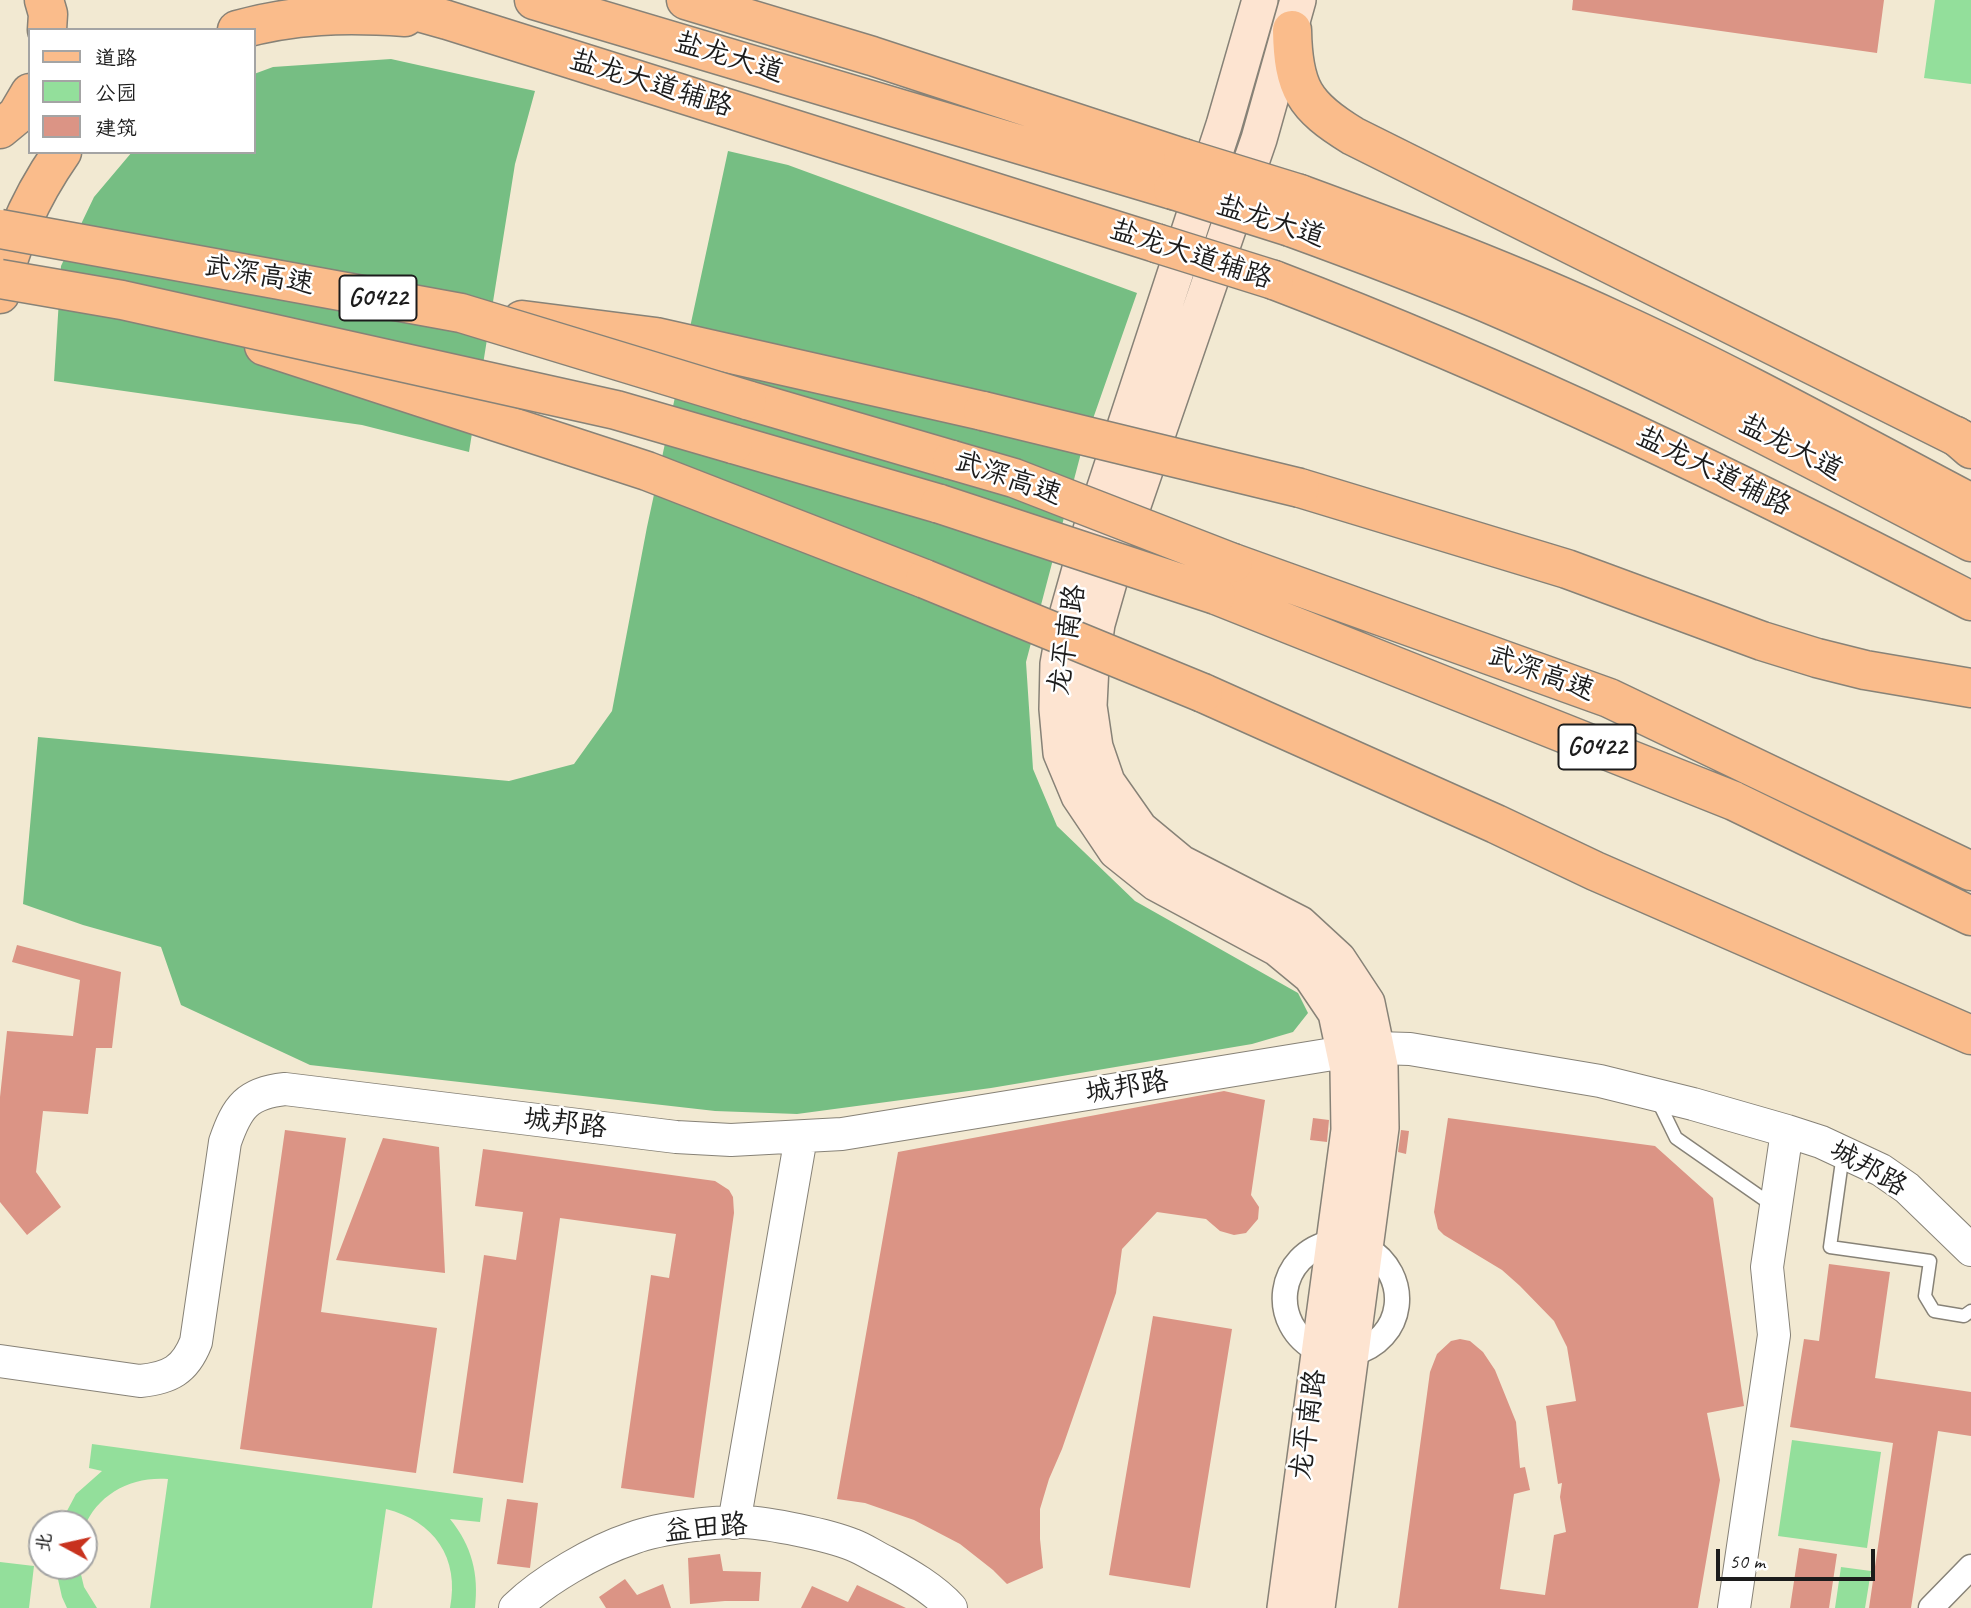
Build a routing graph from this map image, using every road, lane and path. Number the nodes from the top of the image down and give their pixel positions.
1 (44, 0) edge
2 (376, 0) edge
3 (534, 0) edge
4 (686, 0) edge
5 (732, 0) edge
6 (1260, 0) edge
7 (1295, 15) edge
8 (447, 20) junction
9 (47, 28) edge
10 (246, 28) edge
11 (872, 56) junction
12 (28, 96) edge
13 (0, 129) edge
14 (61, 154) edge
15 (1178, 174) junction
16 (1295, 210) junction
17 (0, 229) edge
18 (0, 279) edge
19 (0, 294) edge
20 (122, 300) junction
21 (461, 313) junction
22 (1966, 443) edge
23 (1971, 503) edge
24 (1904, 507) junction
25 (1971, 542) edge
26 (1971, 564) edge
27 (1224, 579) junction
28 (1971, 601) edge
29 (1971, 688) edge
30 (1971, 871) edge
31 (1971, 916) edge
32 (1971, 1035) edge
33 (1361, 1050) junction
34 (1654, 1094) junction
35 (1787, 1131) junction
36 (801, 1137) junction
37 (1844, 1152) junction
38 (1775, 1207) junction
39 (1349, 1245) junction
40 (1971, 1250) edge
41 (1971, 1311) edge
42 (1335, 1353) junction
43 (0, 1361) edge
44 (734, 1523) junction
45 (1971, 1567) edge
46 (946, 1603) edge
47 (514, 1608) edge
48 (1285, 1608) edge
49 (1317, 1608) edge
50 (1734, 1608) edge
51 (1931, 1608) edge

1 - 9 main road
2 - 8 main road, 盐龙大道辅路
3 - 15 main road, 盐龙大道
4 - 11 main road, 盐龙大道
5 - 11 main road
6 - 33 main road, 龙平南路
7 - 22 main road
7 - 33 main road, 龙平南路
8 - 10 main road
8 - 28 main road, 盐龙大道辅路, bridge
11 - 15 main road, 盐龙大道
12 - 13 main road
14 - 19 main road
15 - 16 main road, 盐龙大道, bridge
16 - 23 main road, 盐龙大道
16 - 24 main road, 盐龙大道
17 - 21 main road, 武深高速 / G0422, bridge
18 - 20 main road, 武深高速 / G0422, bridge
20 - 27 main road, 武深高速 / G0422, bridge
20 - 32 main road, bridge
21 - 27 main road, 武深高速 / G0422, bridge
21 - 29 main road, bridge
24 - 25 main road, 盐龙大道
24 - 26 main road
27 - 30 main road, 武深高速 / G0422
27 - 31 main road, 武深高速 / G0422
33 - 34 street, 城邦路
33 - 36 street, 城邦路
33 - 39 main road, 龙平南路
34 - 35 street, 城邦路
34 - 38 lane
35 - 37 street, 城邦路
35 - 38 street
36 - 43 street, 城邦路
36 - 44 street
37 - 40 street, 城邦路
37 - 41 lane
38 - 50 street
39 - 42 main road, 龙平南路
39 - 42 street
42 - 48 main road, 龙平南路
42 - 49 main road, 龙平南路
44 - 46 street, 益田路
44 - 47 street, 益田路
45 - 51 street

